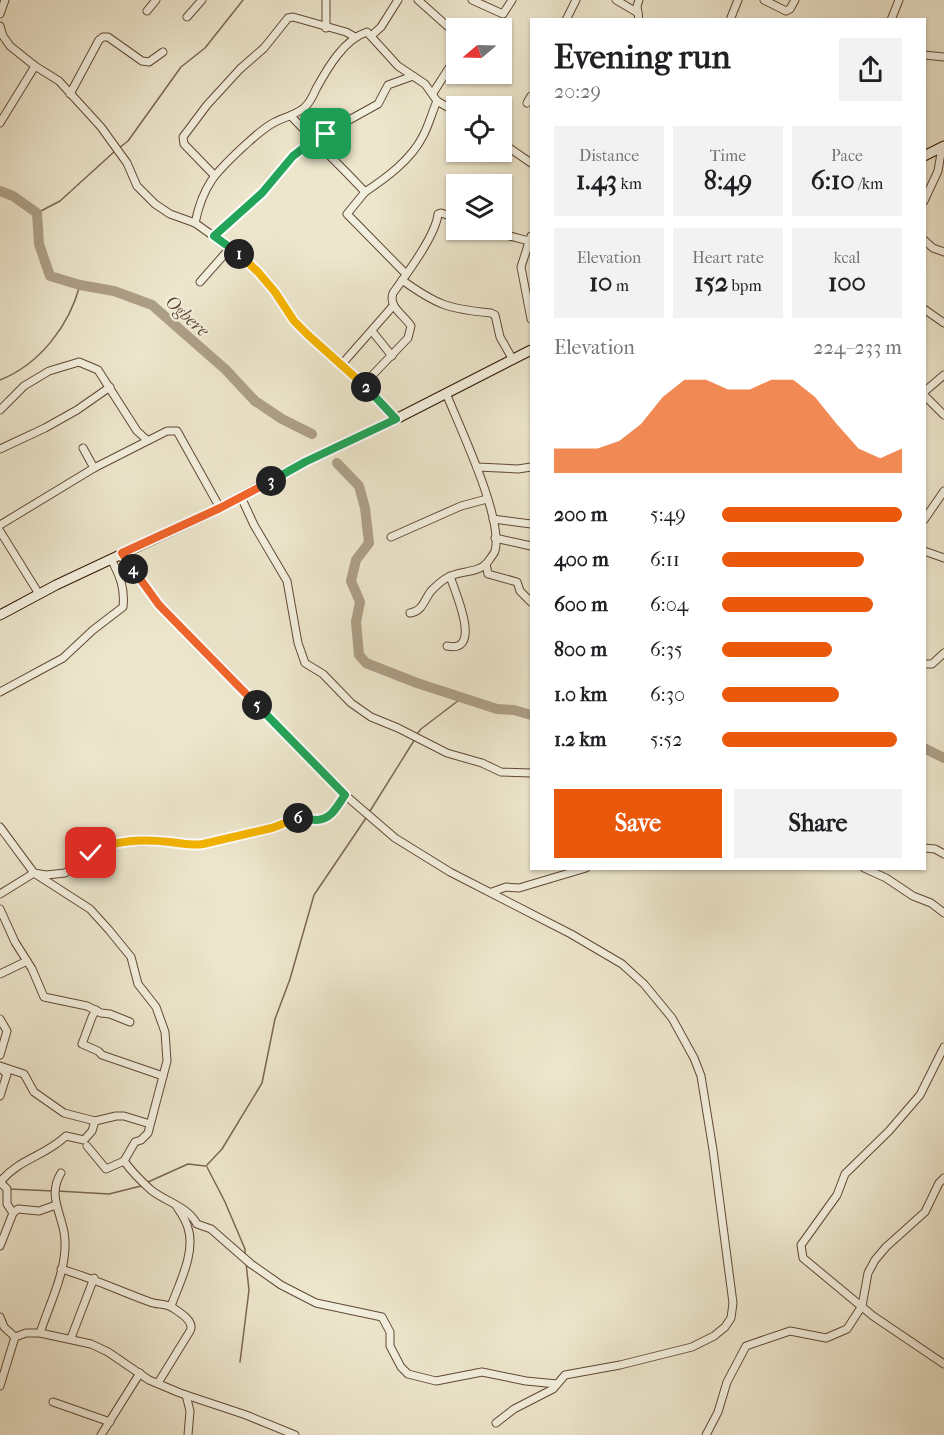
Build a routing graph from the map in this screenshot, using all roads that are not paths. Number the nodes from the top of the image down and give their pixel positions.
1 (5, 0) edge
2 (156, 0) edge
3 (202, 0) edge
4 (326, 0) edge
5 (398, 0) edge
6 (418, 0) edge
7 (475, 0) edge
8 (512, 0) edge
9 (576, 0) edge
10 (616, 0) edge
11 (639, 0) edge
12 (738, 0) edge
13 (764, 0) edge
14 (795, 0) edge
15 (899, 0) edge
16 (147, 11) dead end
17 (0, 14) edge
18 (638, 16) edge
19 (187, 17) dead end
20 (567, 18) edge
21 (731, 18) edge
22 (892, 18) edge
23 (446, 25) edge
24 (0, 26) edge
25 (326, 28) junction
26 (371, 36) junction
27 (355, 37) junction
28 (163, 52) dead end
29 (926, 55) edge
30 (944, 57) edge
31 (35, 66) junction
32 (446, 73) edge
33 (413, 76) junction
34 (433, 93) junction
35 (70, 94) junction
36 (437, 101) junction
37 (446, 106) edge
38 (291, 116) junction
39 (0, 123) edge
40 (314, 140) junction
41 (943, 147) edge
42 (512, 150) edge
43 (926, 155) edge
44 (530, 162) edge
45 (214, 175) junction
46 (365, 192) junction
47 (926, 197) edge
48 (446, 215) edge
49 (195, 223) junction
50 (512, 235) edge
51 (214, 236) junction
52 (530, 238) edge
53 (926, 242) edge
54 (230, 248) junction
55 (944, 252) edge
56 (404, 277) junction
57 (200, 282) dead end
58 (393, 306) junction
59 (926, 310) edge
60 (530, 314) edge
61 (944, 323) edge
62 (372, 331) junction
63 (530, 351) edge
64 (392, 356) junction
65 (513, 360) junction
66 (342, 364) junction
67 (944, 375) edge
68 (363, 385) junction
69 (110, 387) junction
70 (926, 392) edge
71 (446, 393) junction
72 (926, 396) edge
73 (0, 410) edge
74 (944, 415) edge
75 (396, 419) junction
76 (147, 440) junction
77 (83, 448) dead end
78 (0, 449) edge
79 (477, 467) junction
80 (530, 467) edge
81 (94, 468) junction
82 (944, 491) edge
83 (241, 497) junction
84 (488, 499) junction
85 (220, 508) junction
86 (927, 510) edge
87 (492, 519) junction
88 (530, 524) edge
89 (0, 525) edge
90 (0, 531) edge
91 (390, 537) dead end
92 (495, 538) junction
93 (530, 546) edge
94 (926, 552) edge
95 (122, 553) junction
96 (944, 558) edge
97 (111, 559) junction
98 (486, 564) junction
99 (450, 576) junction
100 (39, 594) junction
101 (530, 601) edge
102 (410, 613) dead end
103 (0, 615) edge
104 (447, 646) dead end
105 (944, 653) edge
106 (926, 664) edge
107 (0, 692) edge
108 (530, 773) edge
109 (345, 795) junction
110 (0, 827) edge
111 (926, 848) edge
112 (944, 854) edge
113 (580, 870) edge
114 (868, 870) edge
115 (34, 873) junction
116 (492, 892) junction
117 (0, 894) edge
118 (0, 909) edge
119 (944, 913) edge
120 (27, 961) junction
121 (0, 974) edge
122 (96, 1011) junction
123 (0, 1018) edge
124 (130, 1022) dead end
125 (944, 1047) edge
126 (0, 1055) edge
127 (0, 1067) edge
128 (163, 1076) junction
129 (0, 1096) edge
130 (95, 1121) junction
131 (150, 1124) junction
132 (87, 1146) dead end
133 (124, 1161) junction
134 (61, 1173) dead end
135 (944, 1178) edge
136 (0, 1182) edge
137 (56, 1205) junction
138 (175, 1205) junction
139 (13, 1212) junction
140 (0, 1246) edge
141 (61, 1269) junction
142 (94, 1278) junction
143 (171, 1306) junction
144 (862, 1306) junction
145 (0, 1317) edge
146 (40, 1333) junction
147 (15, 1337) junction
148 (70, 1338) junction
149 (944, 1364) edge
150 (140, 1374) junction
151 (158, 1383) junction
152 (557, 1384) junction
153 (0, 1386) edge
154 (186, 1395) junction
155 (53, 1402) dead end
156 (110, 1422) junction
157 (496, 1422) dead end
158 (101, 1435) edge
159 (188, 1435) edge
160 (295, 1435) edge
161 (706, 1435) edge

1 - 17 street
2 - 16 street
3 - 19 street
4 - 25 street
5 - 26 street
6 - 23 street
7 - 8 street
9 - 20 street
10 - 18 street
11 - 18 street
12 - 21 street
13 - 14 street
15 - 22 street
24 - 31 street
25 - 27 street
25 - 45 street
26 - 27 street
26 - 33 street
27 - 38 street
28 - 35 street
29 - 30 street
31 - 35 street
31 - 39 street
32 - 34 street
33 - 34 street
33 - 40 street
34 - 36 street
35 - 49 street
36 - 37 street
36 - 46 street
38 - 40 street
38 - 45 street
40 - 46 street
40 - 51 street
41 - 43 main road
41 - 47 street
42 - 44 street
45 - 49 street
46 - 56 street
48 - 56 street
49 - 51 street
50 - 52 street
51 - 54 street
52 - 60 street
53 - 55 street
54 - 57 street
54 - 66 street
56 - 58 street
56 - 65 street
58 - 62 street
58 - 64 street
59 - 61 street
62 - 64 street
62 - 66 street
63 - 65 main road
64 - 68 street
65 - 71 main road
66 - 68 street
67 - 70 street
68 - 75 street
69 - 73 street
69 - 76 street
69 - 78 street
71 - 75 main road
71 - 79 street
72 - 74 street
75 - 83 main road
76 - 81 street
76 - 85 street
77 - 81 street
79 - 80 street
79 - 84 street
81 - 89 street
82 - 86 street
83 - 85 main road
83 - 108 street
84 - 87 street
84 - 91 street
85 - 95 main road
87 - 88 street
87 - 92 street
90 - 100 street
92 - 93 street
92 - 98 street
94 - 96 street
95 - 97 main road
95 - 109 street
97 - 100 main road
97 - 107 street
98 - 99 street
98 - 101 street
99 - 102 street
99 - 104 street
100 - 103 main road
105 - 106 street
109 - 115 street
109 - 116 street
110 - 115 street
111 - 112 street
113 - 116 street
114 - 119 street
115 - 117 street
115 - 128 street
116 - 152 street
118 - 120 street
120 - 121 street
120 - 122 street
122 - 124 street
122 - 128 street
123 - 126 street
125 - 144 street
127 - 129 street
127 - 130 street
128 - 131 street
130 - 131 street
130 - 136 street
131 - 133 street
132 - 133 street
133 - 138 street
134 - 137 street
135 - 144 street
136 - 139 street
137 - 139 street
137 - 141 street
138 - 143 street
138 - 152 street
139 - 140 street
141 - 142 street
141 - 146 street
142 - 143 street
142 - 148 street
143 - 151 street
144 - 149 street
144 - 161 street
145 - 147 street
146 - 147 street
146 - 148 street
147 - 153 street
148 - 150 street
150 - 151 street
150 - 156 street
151 - 154 street
152 - 157 street
154 - 159 street
154 - 160 street
155 - 156 street
156 - 158 street

